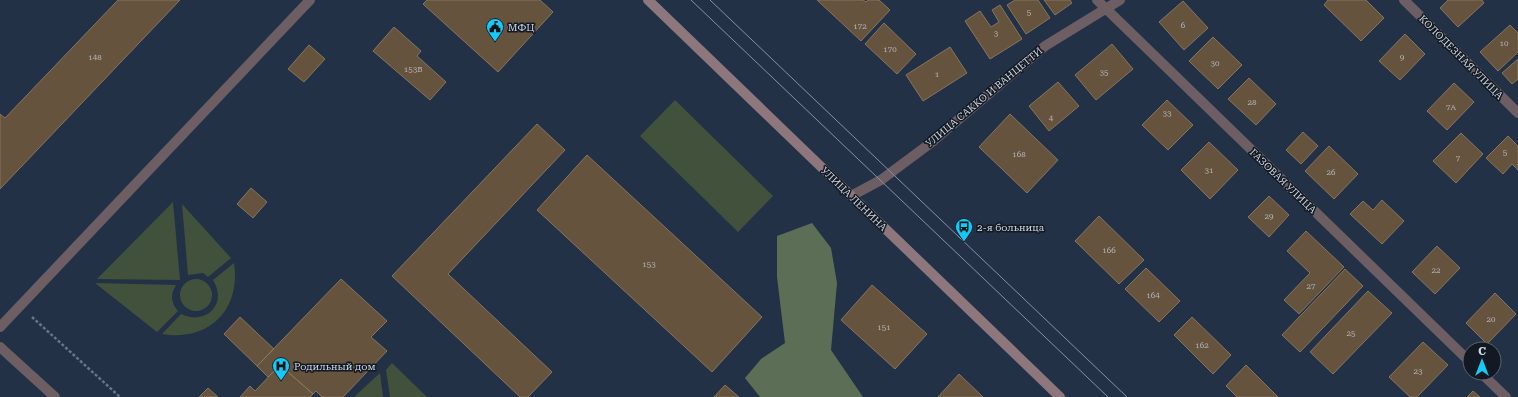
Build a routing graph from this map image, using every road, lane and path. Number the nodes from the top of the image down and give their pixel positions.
1 (310, 0) edge
2 (648, 0) edge
3 (1097, 0) edge
4 (1120, 0) edge
5 (1404, 0) edge
6 (1104, 8) junction
7 (1518, 114) edge
8 (850, 196) junction
9 (20, 306) junction
10 (0, 327) edge
11 (0, 348) edge
12 (1462, 354) edge
13 (1489, 381) edge
14 (55, 397) edge
15 (120, 397) edge
16 (1060, 397) edge
17 (1506, 397) edge

1 - 9 street
2 - 8 main road, УЛИЦА ЛЕНИНА
3 - 6 street, ГАЗОВАЯ УЛИЦА
4 - 6 street, УЛИЦА САККО И ВАНЦЕТТИ
5 - 7 street, КОЛОДЕЗНАЯ УЛИЦА
6 - 8 street, УЛИЦА САККО И ВАНЦЕТТИ
6 - 12 street, ГАЗОВАЯ УЛИЦА
8 - 16 main road, УЛИЦА ЛЕНИНА
9 - 10 street
9 - 15 path
11 - 14 street
13 - 17 street

